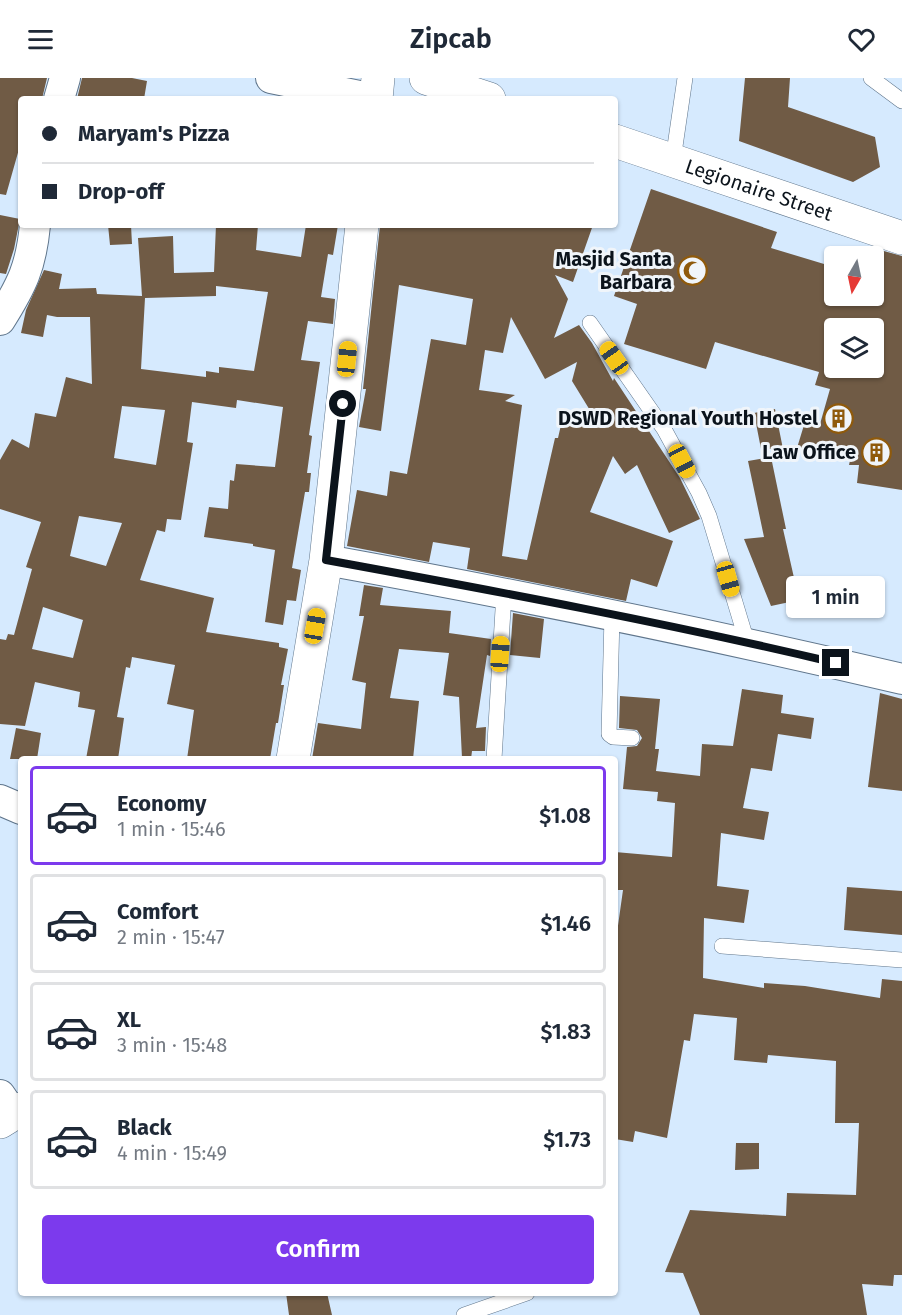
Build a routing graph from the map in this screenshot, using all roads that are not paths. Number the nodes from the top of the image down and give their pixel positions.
1 (65, 78) edge
2 (271, 78) edge
3 (378, 78) edge
4 (426, 78) edge
5 (685, 78) edge
6 (871, 78) edge
7 (60, 96) edge
8 (360, 96) edge
9 (375, 96) edge
10 (480, 96) edge
11 (902, 101) edge
12 (618, 142) edge
13 (673, 160) junction
14 (35, 228) edge
15 (362, 228) edge
16 (902, 238) edge
17 (0, 320) edge
18 (590, 323) dead end
19 (326, 560) junction
20 (504, 592) junction
21 (612, 616) junction
22 (747, 642) junction
23 (902, 679) edge
24 (632, 738) dead end
25 (293, 756) edge
26 (494, 756) edge
27 (0, 800) edge
28 (18, 808) edge
29 (722, 946) dead end
30 (902, 960) edge
31 (518, 1296) edge
32 (464, 1315) edge

1 - 7 street
2 - 8 street
3 - 9 street
4 - 10 street
5 - 13 lane
6 - 11 lane
12 - 13 street, Legionaire Street
13 - 16 street, Legionaire Street
14 - 17 street
15 - 19 street
18 - 22 lane
19 - 20 street
19 - 25 street
20 - 21 street
20 - 26 lane
21 - 22 street
21 - 24 lane
22 - 23 street
27 - 28 street
29 - 30 lane
31 - 32 lane

